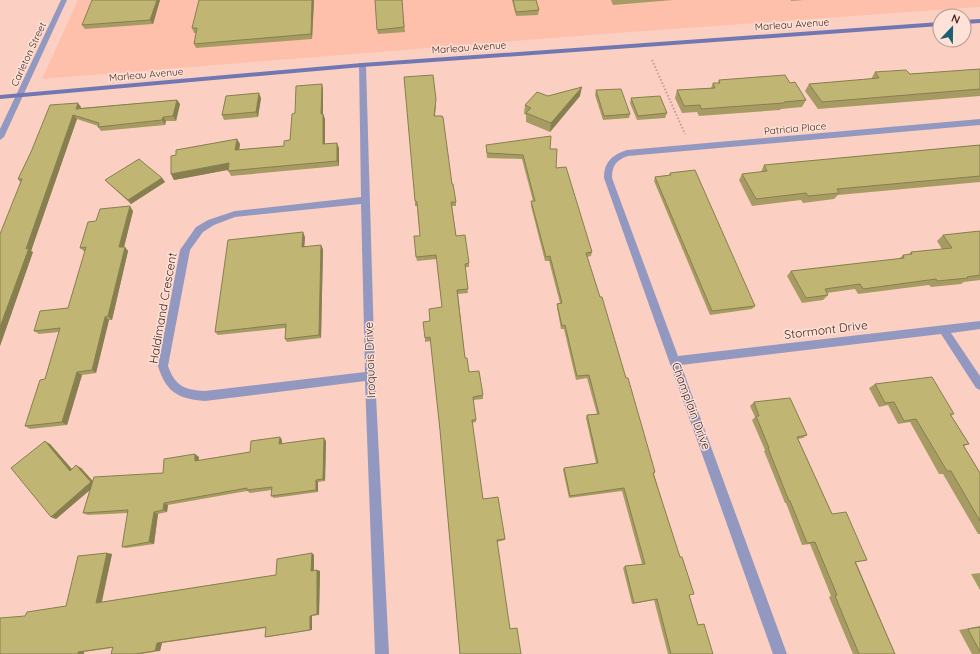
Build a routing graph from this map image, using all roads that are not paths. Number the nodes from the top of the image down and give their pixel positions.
1 (64, 0) edge
2 (932, 25) edge
3 (362, 65) junction
4 (20, 95) junction
5 (0, 96) edge
6 (980, 122) edge
7 (0, 137) edge
8 (614, 159) joint
9 (366, 200) junction
10 (980, 325) edge
11 (943, 329) junction
12 (676, 361) junction
13 (370, 376) junction
14 (980, 385) edge
15 (382, 654) edge
16 (780, 654) edge

1 - 4 street, Carleton Street
2 - 3 main road, Marleau Avenue
3 - 4 main road, Marleau Avenue
3 - 9 street, Iroquois Drive
4 - 5 main road, Marleau Avenue
4 - 7 street, Carleton Street
6 - 8 street, Patricia Place
8 - 12 street, Champlain Drive
9 - 13 street, Iroquois Drive
9 - 13 street, Haldimand Crescent
10 - 11 street, Stormont Drive
11 - 12 street, Stormont Drive
11 - 14 street
12 - 16 street, Champlain Drive
13 - 15 street, Iroquois Drive

